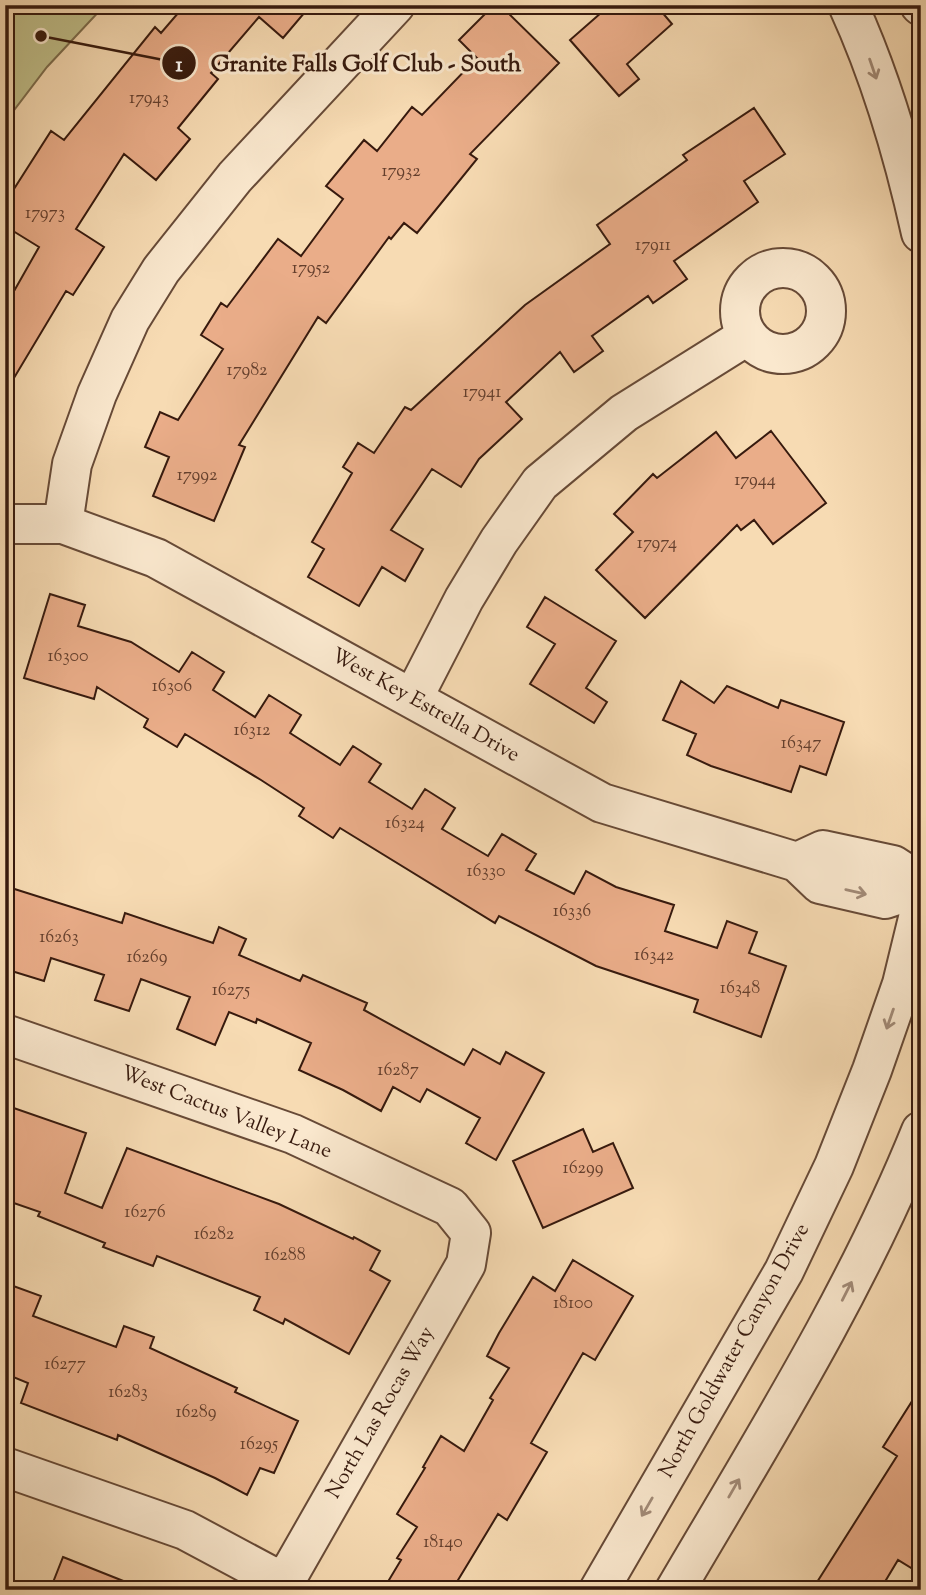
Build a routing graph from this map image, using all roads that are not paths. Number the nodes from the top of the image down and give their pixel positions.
1 (395, 5) edge
2 (848, 5) edge
3 (921, 233) edge
4 (747, 336) dead end
5 (5, 524) edge
6 (63, 524) junction
7 (413, 698) junction
8 (921, 885) edge
9 (921, 906) edge
10 (5, 1034) edge
11 (921, 1131) edge
12 (471, 1233) joint
13 (5, 1466) edge
14 (282, 1586) edge
15 (599, 1590) edge
16 (676, 1590) edge

1 - 6 street
2 -> 3 street
4 - 7 street
5 - 6 street
6 - 7 street, West Key Estrella Drive
7 - 8 street, West Key Estrella Drive
9 -> 15 street, North Goldwater Canyon Drive
10 - 12 street, West Cactus Valley Lane
16 -> 11 street
12 - 14 street, North Las Rocas Way
13 - 14 street

